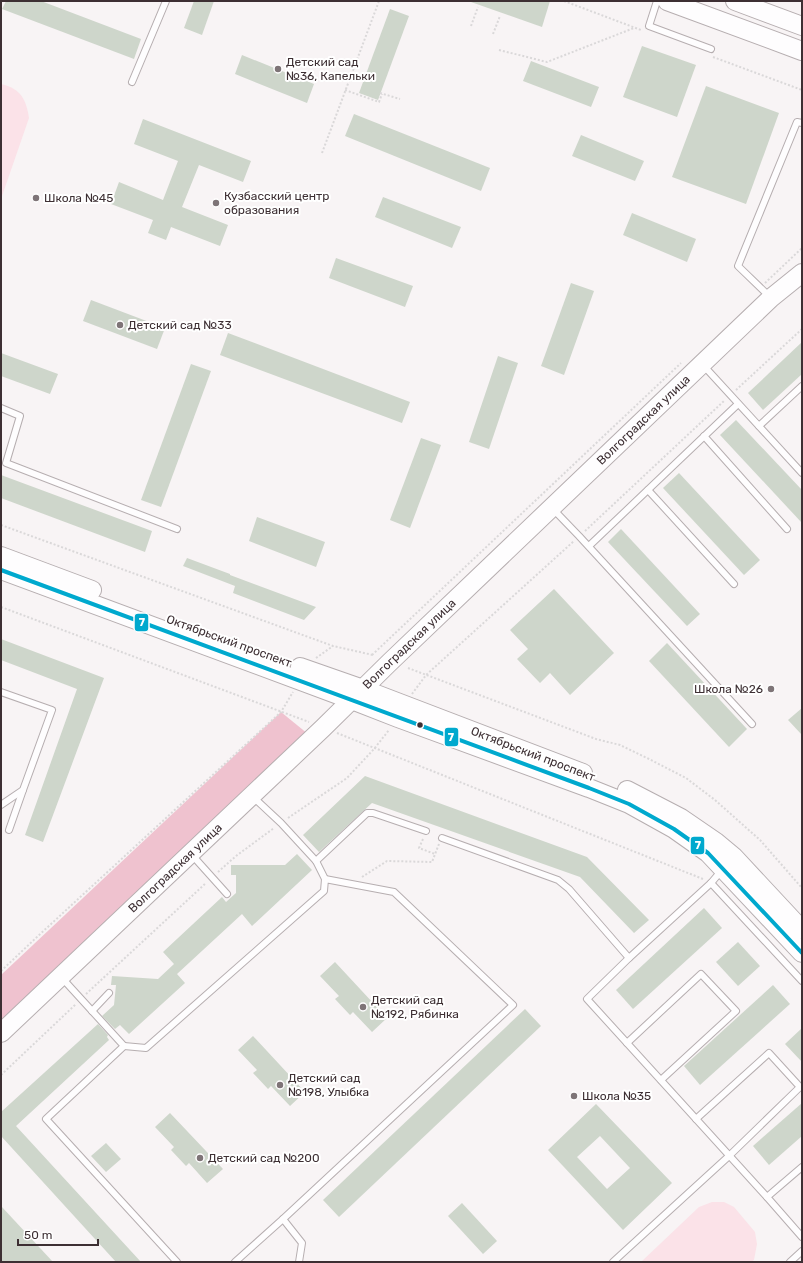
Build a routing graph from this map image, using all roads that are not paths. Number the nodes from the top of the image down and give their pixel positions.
1 (166, 1) edge
2 (657, 1) edge
3 (667, 1) edge
4 (735, 1) edge
5 (802, 26) edge
6 (711, 49) dead end
7 (802, 51) edge
8 (132, 82) dead end
9 (802, 123) edge
10 (802, 273) edge
11 (766, 293) junction
12 (702, 364) junction
13 (802, 386) edge
14 (738, 404) junction
15 (1, 408) edge
16 (759, 426) junction
17 (704, 436) junction
18 (802, 473) edge
19 (648, 490) junction
20 (552, 508) junction
21 (177, 529) dead end
22 (788, 529) dead end
23 (589, 546) junction
24 (1, 556) edge
25 (1, 570) edge
26 (734, 584) dead end
27 (1, 692) edge
28 (358, 694) junction
29 (752, 724) dead end
30 (23, 790) junction
31 (252, 795) junction
32 (1, 805) edge
33 (9, 830) dead end
34 (426, 831) road end
35 (442, 838) road end
36 (190, 854) junction
37 (316, 861) junction
38 (723, 869) junction
39 (325, 879) junction
40 (711, 883) junction
41 (227, 894) dead end
42 (802, 930) edge
43 (802, 954) edge
44 (629, 958) junction
45 (61, 977) junction
46 (802, 981) edge
47 (109, 993) dead end
48 (92, 1011) junction
49 (1, 1033) edge
50 (627, 1043) junction
51 (124, 1046) junction
52 (661, 1080) junction
53 (696, 1119) junction
54 (729, 1156) junction
55 (802, 1167) edge
56 (767, 1197) junction
57 (283, 1219) junction
58 (801, 1236) edge
59 (802, 1251) edge
60 (177, 1262) edge
61 (235, 1262) edge
62 (299, 1262) edge
63 (613, 1262) edge
64 (790, 1262) edge

1 - 8 lane
2 - 6 lane
3 - 7 main road
4 - 5 main road
9 - 11 lane
10 - 11 main road, Волгоградская улица
11 - 12 main road, Волгоградская улица
12 - 14 lane
12 - 20 main road, Волгоградская улица
13 - 16 lane
14 - 16 lane
14 - 17 lane
15 - 21 lane
16 - 18 lane
17 - 19 lane
17 - 22 lane
19 - 23 lane
19 - 26 lane
20 - 23 lane
20 - 28 main road, Волгоградская улица
23 - 29 lane
24 - 28 main road, Октябрьский проспект
25 - 28 main road, Октябрьский проспект
27 - 30 lane
28 - 31 main road, Волгоградская улица
28 - 38 main road, Октябрьский проспект
28 - 42 main road, Октябрьский проспект
30 - 32 lane
30 - 33 lane
31 - 36 main road, Волгоградская улица
31 - 37 lane
34 - 37 lane
35 - 44 lane
36 - 41 lane
36 - 45 main road, Волгоградская улица
37 - 39 lane
38 - 40 lane
38 - 43 main road, Октябрьский проспект
39 - 51 lane
39 - 57 lane
40 - 44 lane
40 - 46 lane
44 - 50 lane
45 - 48 lane
45 - 49 main road, Волгоградская улица
47 - 48 lane
48 - 51 lane
50 - 52 lane
50 - 52 lane
51 - 60 lane
52 - 53 lane
53 - 54 lane
53 - 54 lane
54 - 56 lane
54 - 63 lane
55 - 56 lane
56 - 58 lane
57 - 61 lane
57 - 62 lane
59 - 64 lane

